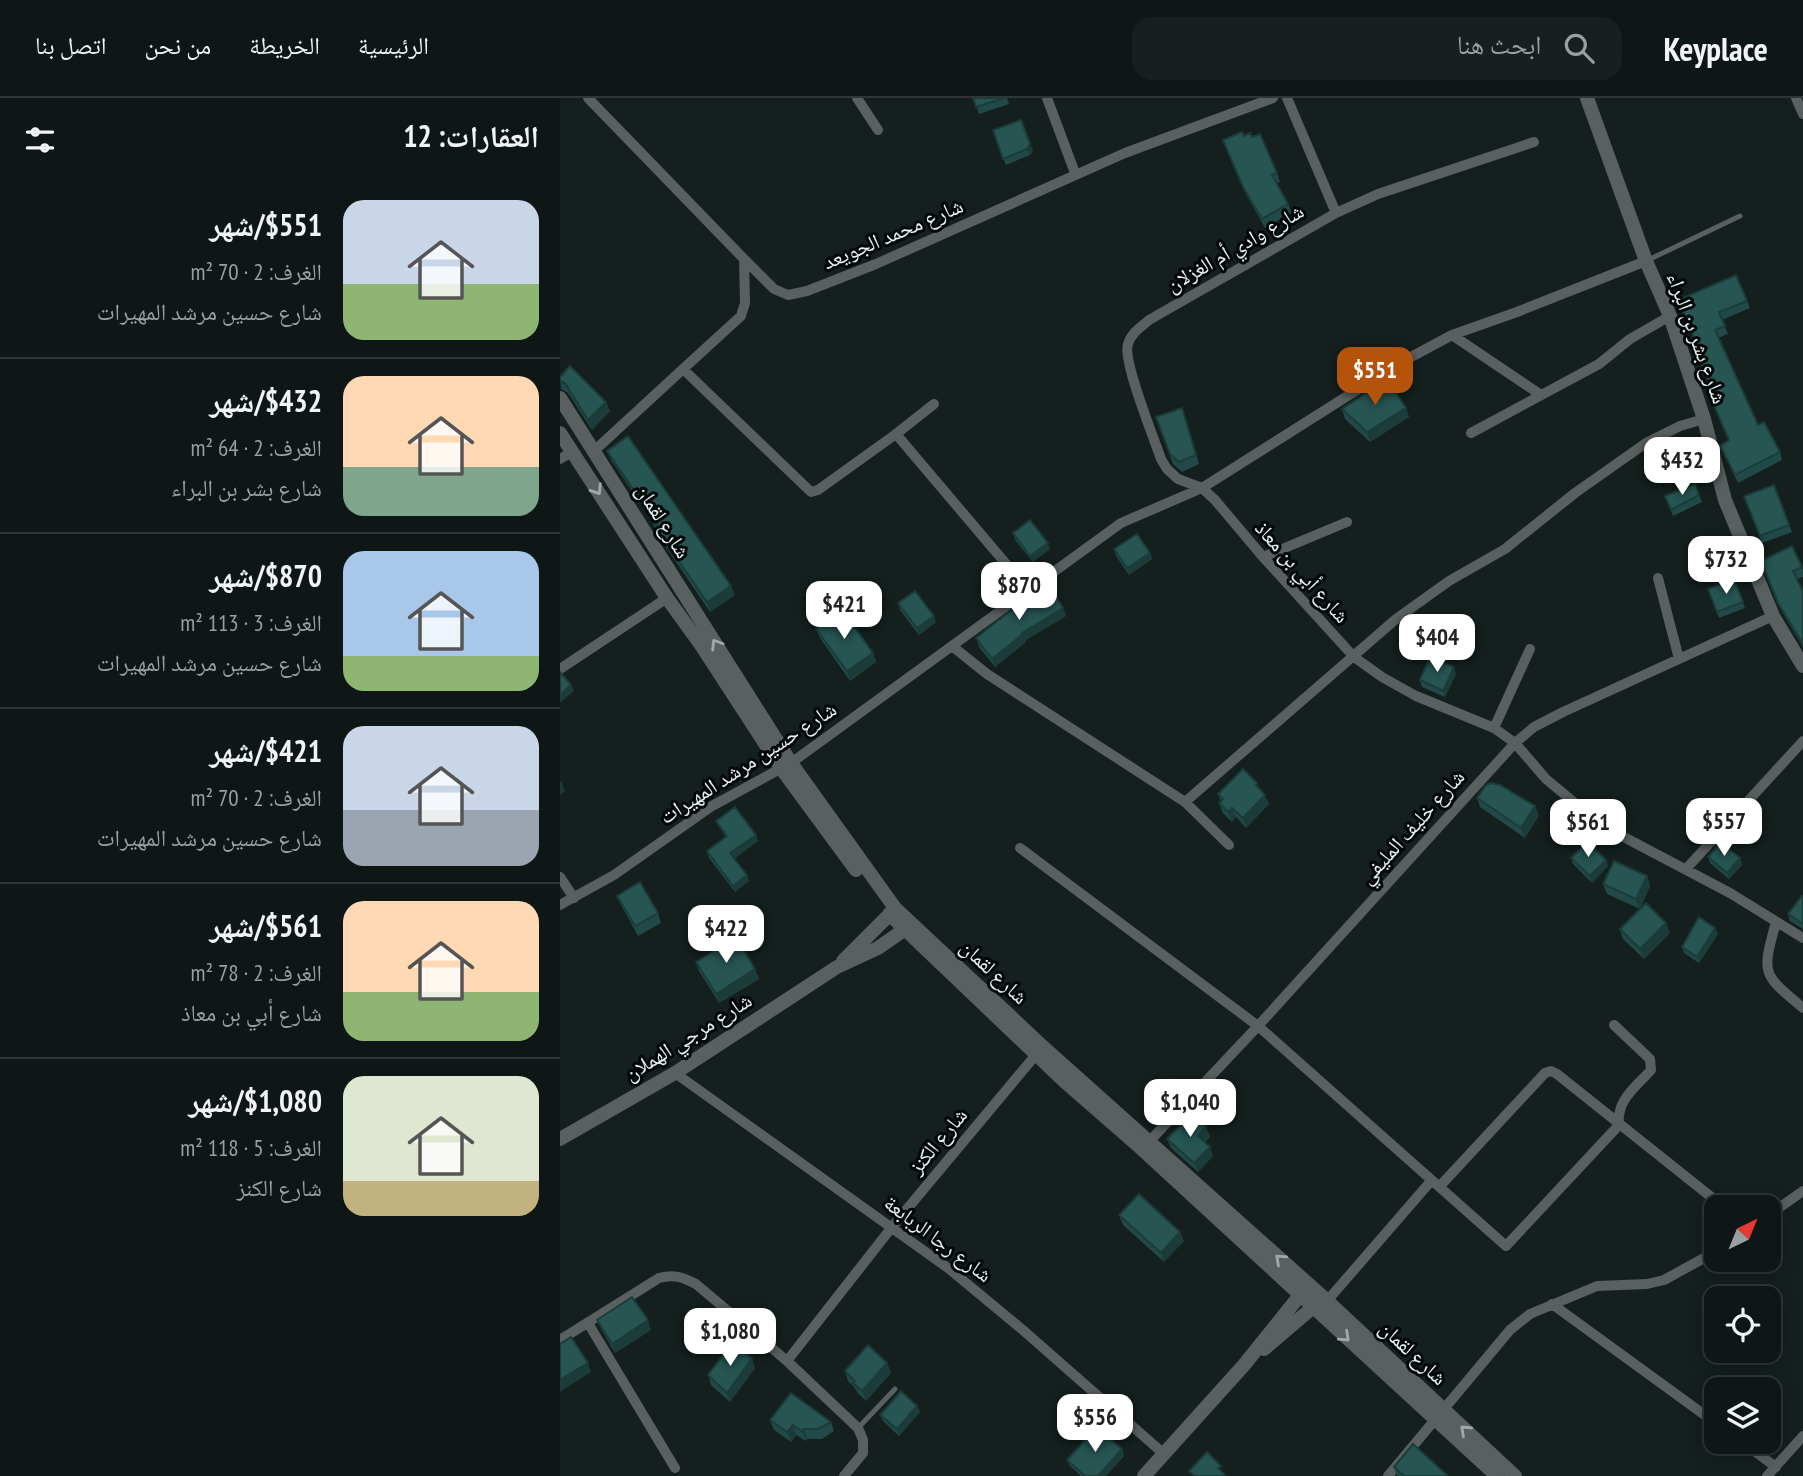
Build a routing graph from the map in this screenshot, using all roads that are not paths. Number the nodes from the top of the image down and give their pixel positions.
1 (588, 98) edge
2 (857, 98) edge
3 (1048, 98) edge
4 (1273, 98) edge
5 (1286, 98) edge
6 (1587, 98) edge
7 (1796, 98) edge
8 (1803, 114) edge
9 (878, 130) dead end
10 (1534, 142) dead end
11 (1076, 173) junction
12 (1336, 213) junction
13 (1740, 216) dead end
14 (744, 259) junction
15 (1646, 261) junction
16 (1670, 316) junction
17 (1452, 335) junction
18 (683, 369) junction
19 (1541, 396) junction
20 (560, 398) edge
21 (934, 404) dead end
22 (1704, 419) junction
23 (560, 433) edge
24 (1471, 433) dead end
25 (896, 434) junction
26 (594, 451) junction
27 (566, 455) edge
28 (1202, 488) junction
29 (1346, 522) dead end
30 (1263, 557) junction
31 (1658, 578) dead end
32 (1029, 591) junction
33 (667, 598) junction
34 (1773, 616) junction
35 (952, 646) junction
36 (1530, 649) dead end
37 (1354, 657) junction
38 (1679, 659) junction
39 (1803, 666) edge
40 (560, 669) edge
41 (1494, 728) junction
42 (1803, 741) edge
43 (1515, 743) junction
44 (786, 765) junction
45 (1185, 802) junction
46 (1229, 845) dead end
47 (1020, 848) dead end
48 (1686, 869) junction
49 (560, 877) edge
50 (574, 898) junction
51 (560, 905) edge
52 (892, 911) junction
53 (1776, 922) junction
54 (908, 927) junction
55 (1803, 938) edge
56 (837, 967) junction
57 (1803, 1008) edge
58 (1614, 1025) dead end
59 (1258, 1026) junction
60 (1039, 1050) junction
61 (675, 1073) junction
62 (1619, 1125) junction
63 (560, 1139) edge
64 (1146, 1145) junction
65 (1435, 1184) junction
66 (1803, 1191) edge
67 (1708, 1195) edge
68 (1782, 1206) edge
69 (892, 1227) junction
70 (1704, 1258) edge
71 (1304, 1290) junction
72 (1322, 1302) junction
73 (1552, 1304) junction
74 (588, 1322) junction
75 (560, 1340) edge
76 (787, 1361) junction
77 (1244, 1365) junction
78 (895, 1389) dead end
79 (1704, 1415) edge
80 (1440, 1416) junction
81 (858, 1428) junction
82 (1803, 1436) edge
83 (1164, 1454) junction
84 (1758, 1454) edge
85 (1776, 1467) junction
86 (675, 1468) dead end
87 (844, 1476) edge
88 (1144, 1476) edge
89 (1388, 1476) edge
90 (1497, 1476) edge
91 (1516, 1476) edge
92 (1767, 1476) edge

1 - 14 street, شارع محمد الجويعد
2 - 9 street
3 - 11 street
4 - 11 street, شارع محمد الجويعد
5 - 12 street
6 - 15 street, شارع بشر بن البراء
7 - 8 street
10 - 12 street, شارع وادي أم الغزلان
11 - 14 street, شارع محمد الجويعد
12 - 28 street, شارع وادي أم الغزلان
13 - 15 lane
14 - 18 street
15 - 16 street, شارع بشر بن البراء
15 - 17 street, شارع حسين مرشد المهيرات
16 - 19 street
16 - 22 street, شارع بشر بن البراء
17 - 19 street
17 - 28 street, شارع حسين مرشد المهيرات
18 - 25 street
18 - 26 street
19 - 24 street
20 - 26 street, شارع لقمان
21 - 25 street
22 - 34 street, شارع بشر بن البراء
22 - 37 street
23 - 27 street, شارع لقمان
25 - 32 street
44 -> 26 street, شارع لقمان
27 -> 33 street, شارع لقمان
28 - 30 street, شارع أبي بن معاذ
28 - 32 street, شارع حسين مرشد المهيرات
29 - 30 street
30 - 37 street, شارع أبي بن معاذ
31 - 38 street
32 - 35 street, شارع حسين مرشد المهيرات
33 - 40 street
33 - 44 street, شارع لقمان
34 - 38 street, شارع خليف المليفي
34 - 39 street, شارع بشر بن البراء
35 - 44 street, شارع حسين مرشد المهيرات
35 - 45 street
36 - 41 street
37 - 41 street, شارع أبي بن معاذ
37 - 45 street
38 - 43 street, شارع خليف المليفي
41 - 43 street, شارع أبي بن معاذ
42 - 48 street
43 - 48 street, شارع أبي بن معاذ
43 - 59 street, شارع خليف المليفي
44 - 50 street, شارع حسين مرشد المهيرات
44 - 52 street, شارع لقمان
45 - 46 street
47 - 59 street
48 - 53 street, شارع أبي بن معاذ
49 - 50 street
50 - 51 street, شارع حسين مرشد المهيرات
52 - 54 street, شارع لقمان
52 - 56 street, شارع مرجي الهملان
53 - 55 street, شارع أبي بن معاذ
53 - 57 street
54 - 56 street, شارع مرجي الهملان
54 - 60 street, شارع لقمان
56 - 61 street, شارع مرجي الهملان
58 - 62 street
59 - 64 street, شارع خليف المليفي
59 - 65 street
60 - 64 street, شارع لقمان
60 - 69 street, شارع الكنز
61 - 63 street, شارع مرجي الهملان
61 - 69 street, شارع رجا الربابعة
62 - 65 street
62 - 65 street
62 - 67 street
64 - 71 street, شارع لقمان
65 - 72 street
66 - 68 street
69 - 76 street, شارع الكنز
69 - 83 street, شارع رجا الربابعة
70 - 73 street
71 - 72 street, شارع لقمان
71 - 77 street
72 - 77 street
72 - 80 street, شارع لقمان
73 - 79 street
73 - 80 street
74 - 75 street
74 - 76 street
74 - 86 street
76 - 81 street
77 - 83 street
78 - 81 lane
80 - 89 street
80 - 90 street, شارع لقمان
91 -> 80 street, شارع لقمان
81 - 87 street
82 - 85 street
83 - 88 street
84 - 85 street
85 - 92 street

